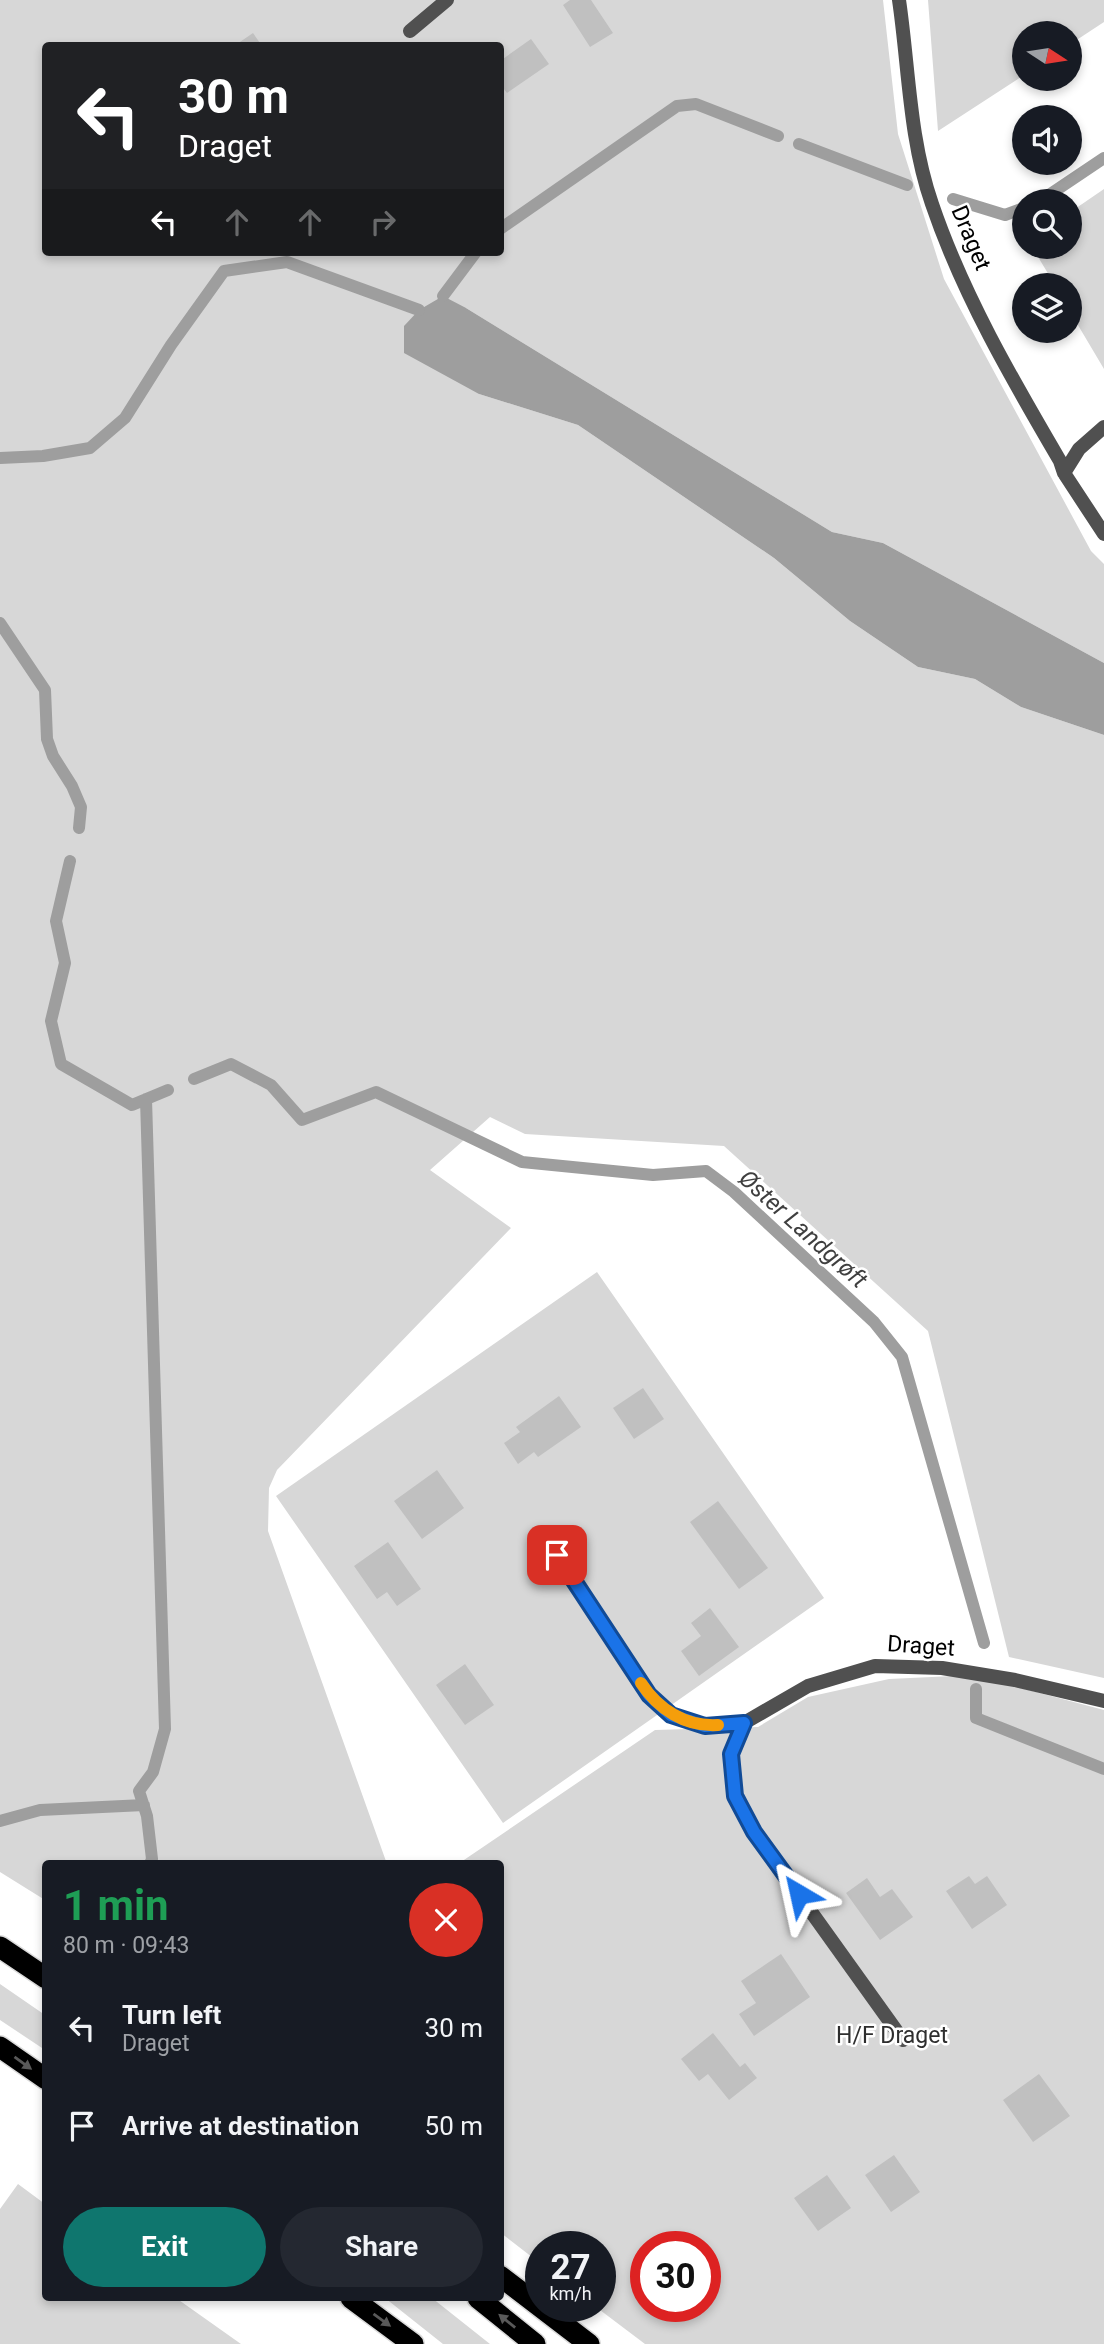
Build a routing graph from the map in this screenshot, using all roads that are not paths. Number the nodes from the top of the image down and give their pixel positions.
1 (447, 0) edge
2 (899, 0) edge
3 (410, 31) dead end
4 (1104, 427) edge
5 (1065, 473) junction
6 (1104, 534) edge
7 (557, 1555) dead end
8 (1104, 1701) edge
9 (744, 1723) junction
10 (0, 1939) edge
11 (0, 1947) edge
12 (42, 1965) edge
13 (42, 1975) edge
14 (903, 2040) dead end
15 (0, 2047) edge
16 (42, 2076) edge
17 (504, 2279) edge
18 (355, 2301) edge
19 (482, 2301) edge
20 (413, 2344) edge
21 (535, 2344) edge
22 (589, 2344) edge

1 - 3 street
2 - 5 street, Draget
4 - 5 street
5 - 6 street, Draget
7 - 9 street, Draget
8 - 9 street, Draget
9 - 14 street
10 - 12 highway
11 - 13 highway
15 -> 16 highway
17 - 22 highway
18 -> 20 highway
21 -> 19 highway

